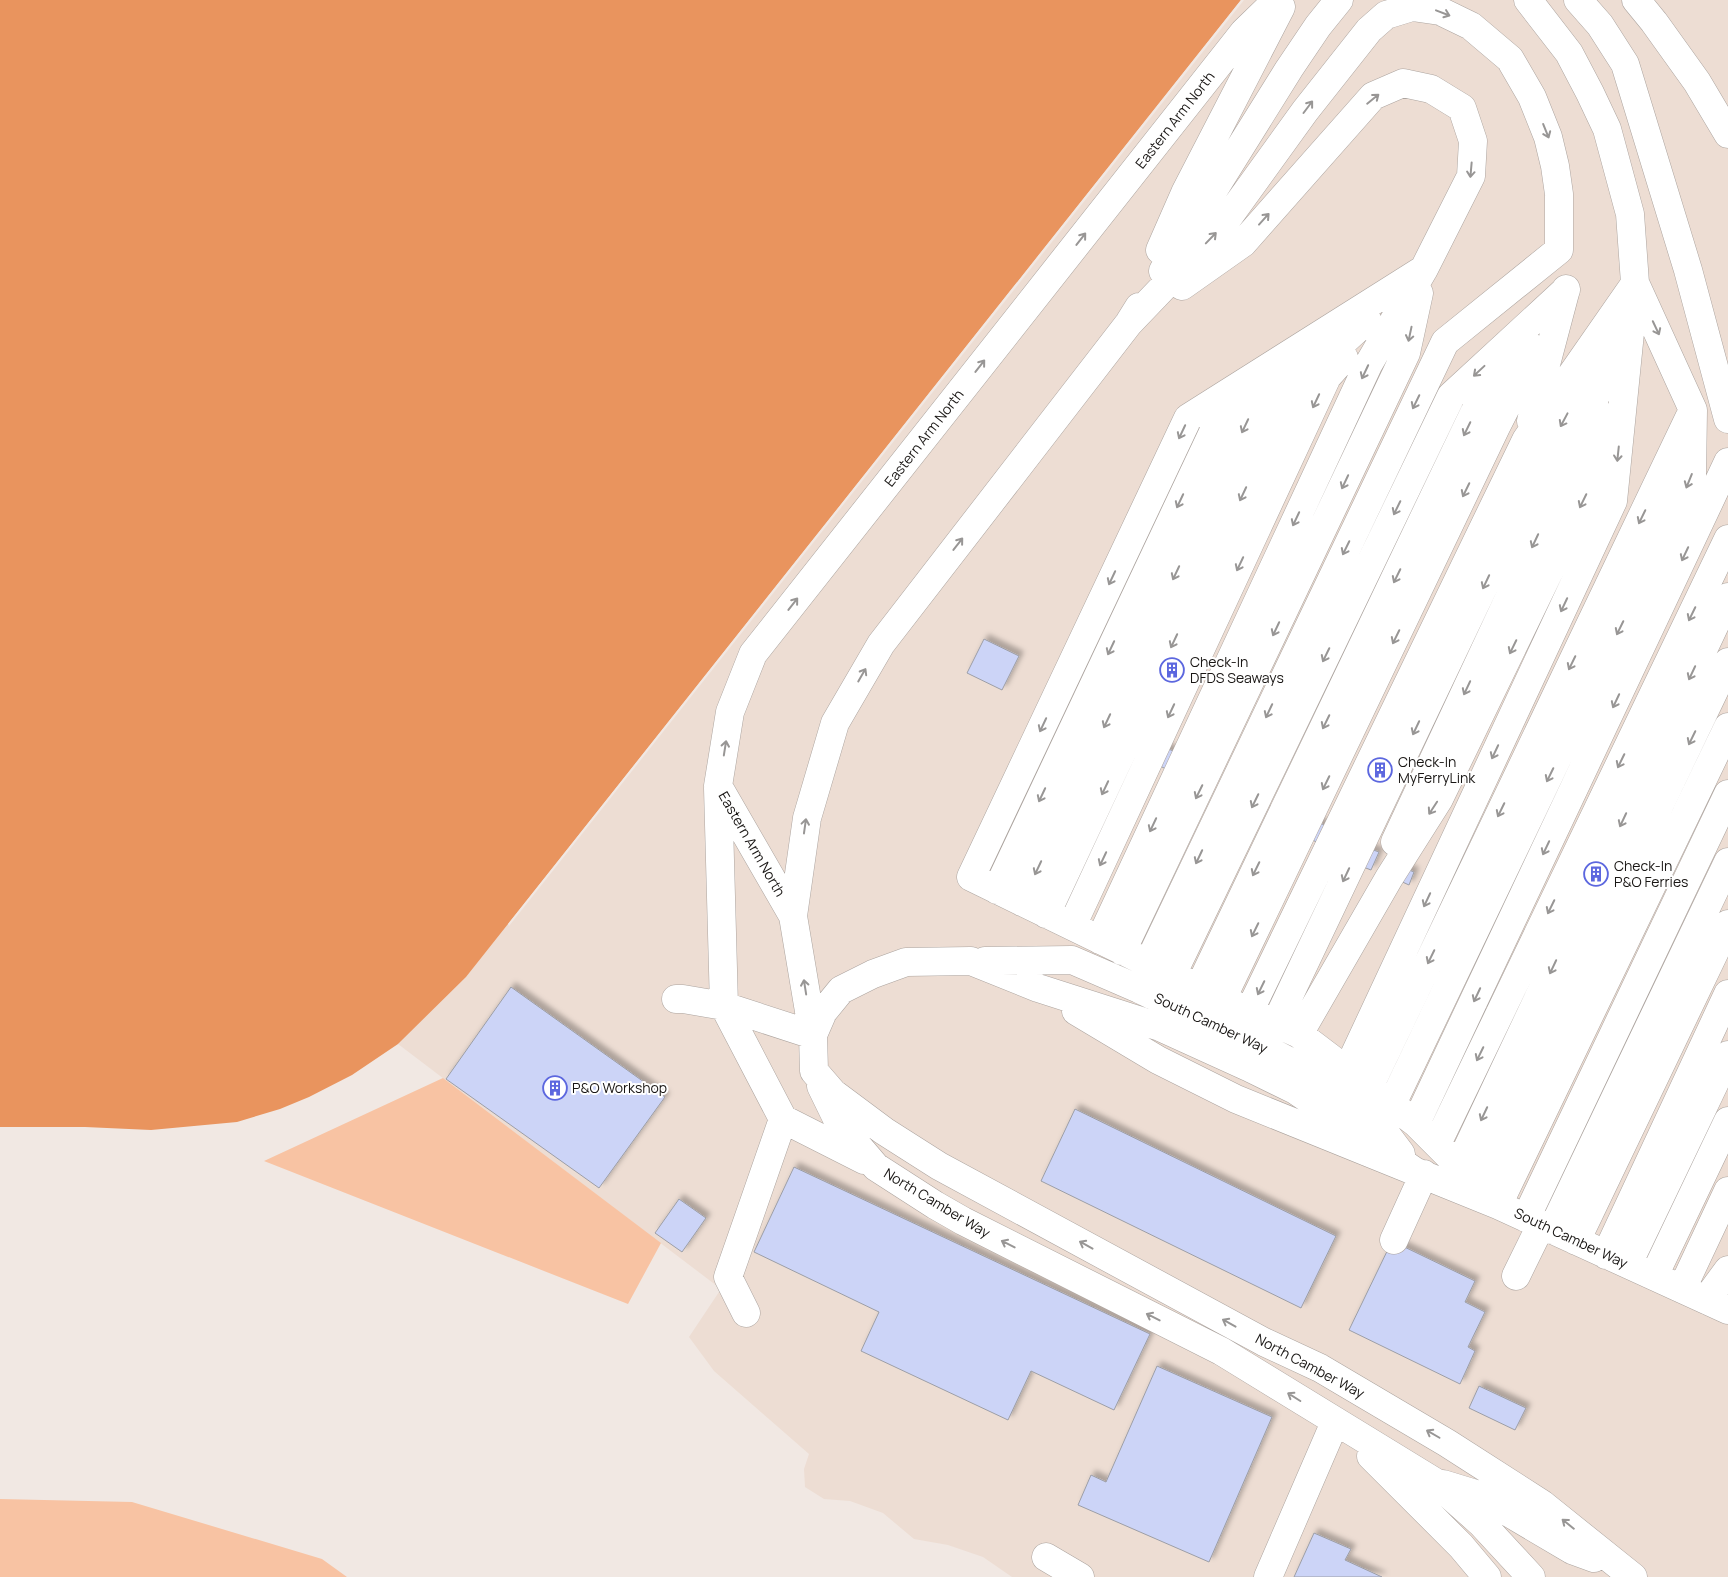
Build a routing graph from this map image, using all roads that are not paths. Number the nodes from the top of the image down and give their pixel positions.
1 (1277, 0) edge
2 (1284, 0) edge
3 (1339, 0) edge
4 (1528, 0) edge
5 (1578, 0) edge
6 (1636, 0) edge
7 (1728, 134) edge
8 (1559, 250) junction
9 (1424, 269) junction
10 (1635, 284) junction
11 (1566, 290) junction
12 (1129, 323) junction
13 (1693, 410) junction
14 (1728, 419) edge
15 (1526, 440) junction
16 (1728, 462) edge
17 (1728, 539) edge
18 (1728, 598) edge
19 (1728, 662) edge
20 (1728, 727) edge
21 (718, 786) junction
22 (1728, 794) edge
23 (1728, 862) edge
24 (1022, 902) junction
25 (1046, 914) junction
26 (793, 916) junction
27 (1728, 924) edge
28 (1072, 926) junction
29 (1111, 946) junction
30 (971, 961) junction
31 (1160, 970) junction
32 (1210, 994) junction
33 (1728, 994) edge
34 (676, 1000) dead end
35 (724, 1006) junction
36 (1249, 1012) junction
37 (1285, 1029) junction
38 (812, 1035) junction
39 (1728, 1054) edge
40 (1347, 1070) junction
41 (814, 1071) junction
42 (1369, 1087) junction
43 (1392, 1104) junction
44 (783, 1119) junction
45 (1728, 1121) edge
46 (1416, 1123) junction
47 (1437, 1144) junction
48 (876, 1167) junction
49 (1418, 1172) junction
50 (1468, 1176) junction
51 (1728, 1191) edge
52 (1498, 1205) junction
53 (1549, 1228) junction
54 (1394, 1240) dead end
55 (1617, 1259) junction
56 (1728, 1270) edge
57 (1516, 1276) dead end
58 (1654, 1276) junction
59 (1728, 1282) edge
60 (1682, 1289) junction
61 (1718, 1300) edge
62 (746, 1312) dead end
63 (1336, 1422) junction
64 (1435, 1482) junction
65 (1046, 1557) dead end
66 (1629, 1574) edge
67 (1080, 1577) edge
68 (1268, 1577) edge
69 (1487, 1577) edge
70 (1531, 1577) edge

21 -> 1 lane, Eastern Arm North
2 - 12 lane
3 - 12 lane
4 - 10 lane
5 - 14 lane
6 - 7 lane
8 - 11 lane
12 -> 8 lane
8 -> 31 lane
12 -> 9 lane
9 -> 24 lane
9 -> 24 lane
9 -> 25 lane
9 -> 28 lane
9 -> 29 lane
10 -> 13 lane
10 - 15 lane
10 -> 37 lane
10 -> 37 lane
10 -> 40 lane
11 - 15 lane
11 -> 31 lane
11 -> 32 lane
26 -> 12 lane
13 -> 42 lane
13 -> 43 lane
15 -> 36 lane
16 -> 46 lane
17 -> 47 lane
18 -> 50 lane
19 -> 50 lane
20 - 52 lane
21 - 26 lane, Eastern Arm North
21 - 35 lane
22 - 53 lane
23 - 53 lane
24 - 25 lane
25 - 28 lane
38 -> 26 lane
27 - 53 lane
28 - 29 lane
29 - 31 lane
30 - 38 lane, South Camber Way
30 - 49 lane, South Camber Way
30 - 49 lane, South Camber Way
31 - 32 lane
32 - 36 lane
33 - 55 lane
34 - 35 lane
35 - 38 lane
35 - 44 lane
36 - 37 lane
37 - 40 lane
38 - 41 lane, South Camber Way
39 - 55 lane
40 - 42 lane
41 - 48 lane, North Camber Way
66 -> 41 lane, North Camber Way
42 - 43 lane
43 - 46 lane
44 - 48 lane
44 - 62 lane
45 - 58 lane
46 - 47 lane
47 - 50 lane
63 -> 48 lane, North Camber Way
49 - 52 lane, South Camber Way
49 - 54 lane
50 - 52 lane
51 - 60 lane
52 - 53 lane, South Camber Way
53 - 55 lane, South Camber Way
53 - 57 lane
55 - 58 lane, South Camber Way
56 - 61 lane
58 - 60 lane, South Camber Way
59 - 61 lane
60 - 61 lane, South Camber Way
63 - 64 lane, North Camber Way
63 - 68 lane
63 - 69 lane, North Camber Way
64 - 66 lane, North Camber Way
64 - 70 lane, North Camber Way
65 - 67 lane

